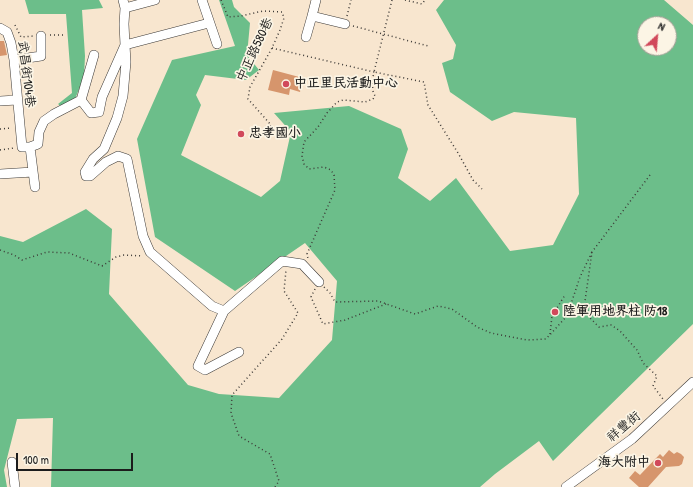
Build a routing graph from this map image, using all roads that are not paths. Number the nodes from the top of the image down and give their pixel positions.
1 (155, 0) edge
2 (202, 0) edge
3 (316, 0) edge
4 (124, 4) edge
5 (312, 16) junction
6 (209, 23) junction
7 (345, 24) road end
8 (0, 28) edge
9 (41, 36) dead end
10 (306, 37) dead end
11 (217, 44) dead end
12 (125, 45) junction
13 (94, 55) dead end
14 (14, 60) junction
15 (17, 100) junction
16 (81, 100) junction
17 (0, 101) edge
18 (26, 147) junction
19 (33, 172) junction
20 (0, 174) edge
21 (35, 187) dead end
22 (319, 282) road end
23 (224, 312) junction
24 (239, 352) dead end
25 (693, 382) edge
26 (12, 462) dead end
27 (15, 487) edge
28 (566, 487) edge

1 - 4 street
2 - 6 street
3 - 5 street
4 - 12 street
5 - 7 street
5 - 10 street
6 - 11 street
6 - 12 street
8 - 14 street, 武昌街104巷
9 - 14 street
12 - 16 street
12 - 23 street
13 - 16 street
14 - 15 street, 武昌街104巷
15 - 17 street
15 - 18 street, 武昌街104巷
16 - 18 street
18 - 19 street, 武昌街104巷
19 - 20 street
19 - 21 street, 武昌街104巷
22 - 23 street
23 - 24 street
25 - 28 street, 祥豐街
26 - 27 street

